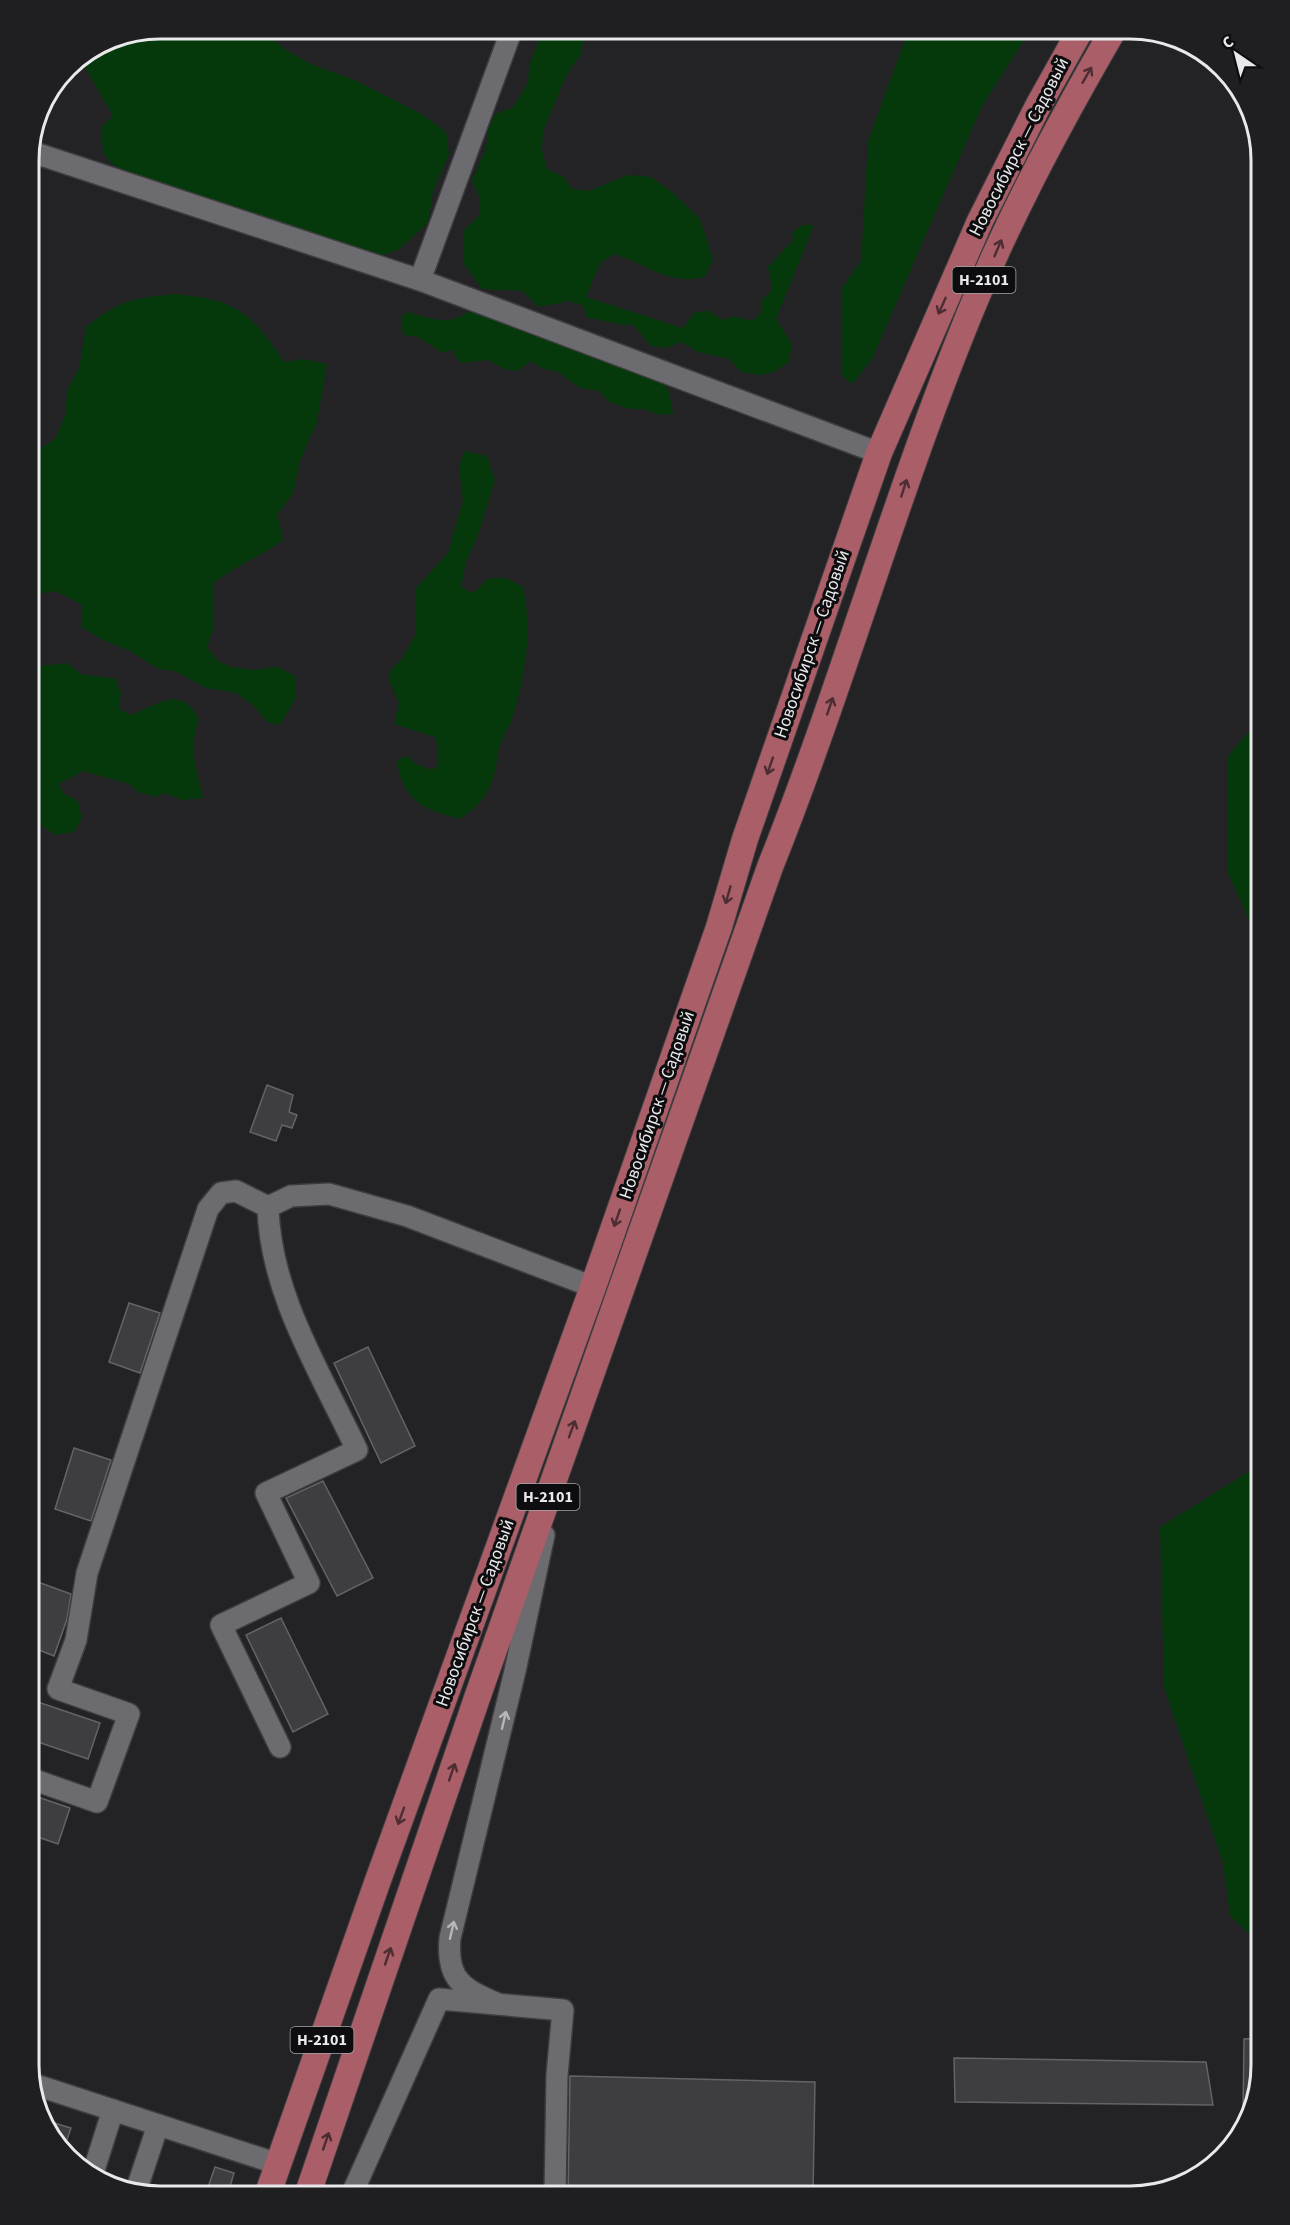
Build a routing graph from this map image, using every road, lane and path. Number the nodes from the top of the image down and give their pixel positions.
1 (508, 39) edge
2 (1075, 39) edge
3 (1108, 39) edge
4 (39, 154) edge
5 (420, 280) junction
6 (879, 453) junction
7 (268, 1207) junction
8 (593, 1287) junction
9 (558, 1470) junction
10 (279, 1747) dead end
11 (39, 1782) edge
12 (498, 2004) junction
13 (41, 2087) edge
14 (121, 2113) junction
15 (158, 2125) junction
16 (278, 2164) junction
17 (96, 2168) edge
18 (138, 2184) edge
19 (270, 2186) edge
20 (310, 2186) edge
21 (355, 2186) edge
22 (555, 2186) edge

1 - 5 street
2 -> 6 main road, Новосибирск — Садовый
9 -> 3 main road, Новосибирск — Садовый / Н-2101
4 - 5 street
5 - 6 street
6 -> 8 main road, Новосибирск — Садовый / Н-2101
7 - 8 street
7 - 10 street
7 - 11 street
8 -> 16 main road, Новосибирск — Садовый / Н-2101
12 -> 9 street
20 -> 9 main road, Новосибирск — Садовый / Н-2101
12 - 21 street
12 - 22 street
13 - 14 street
14 - 15 street
14 - 17 street
15 - 16 street
15 - 18 street
16 - 19 main road, Новосибирск — Садовый / Н-2101

